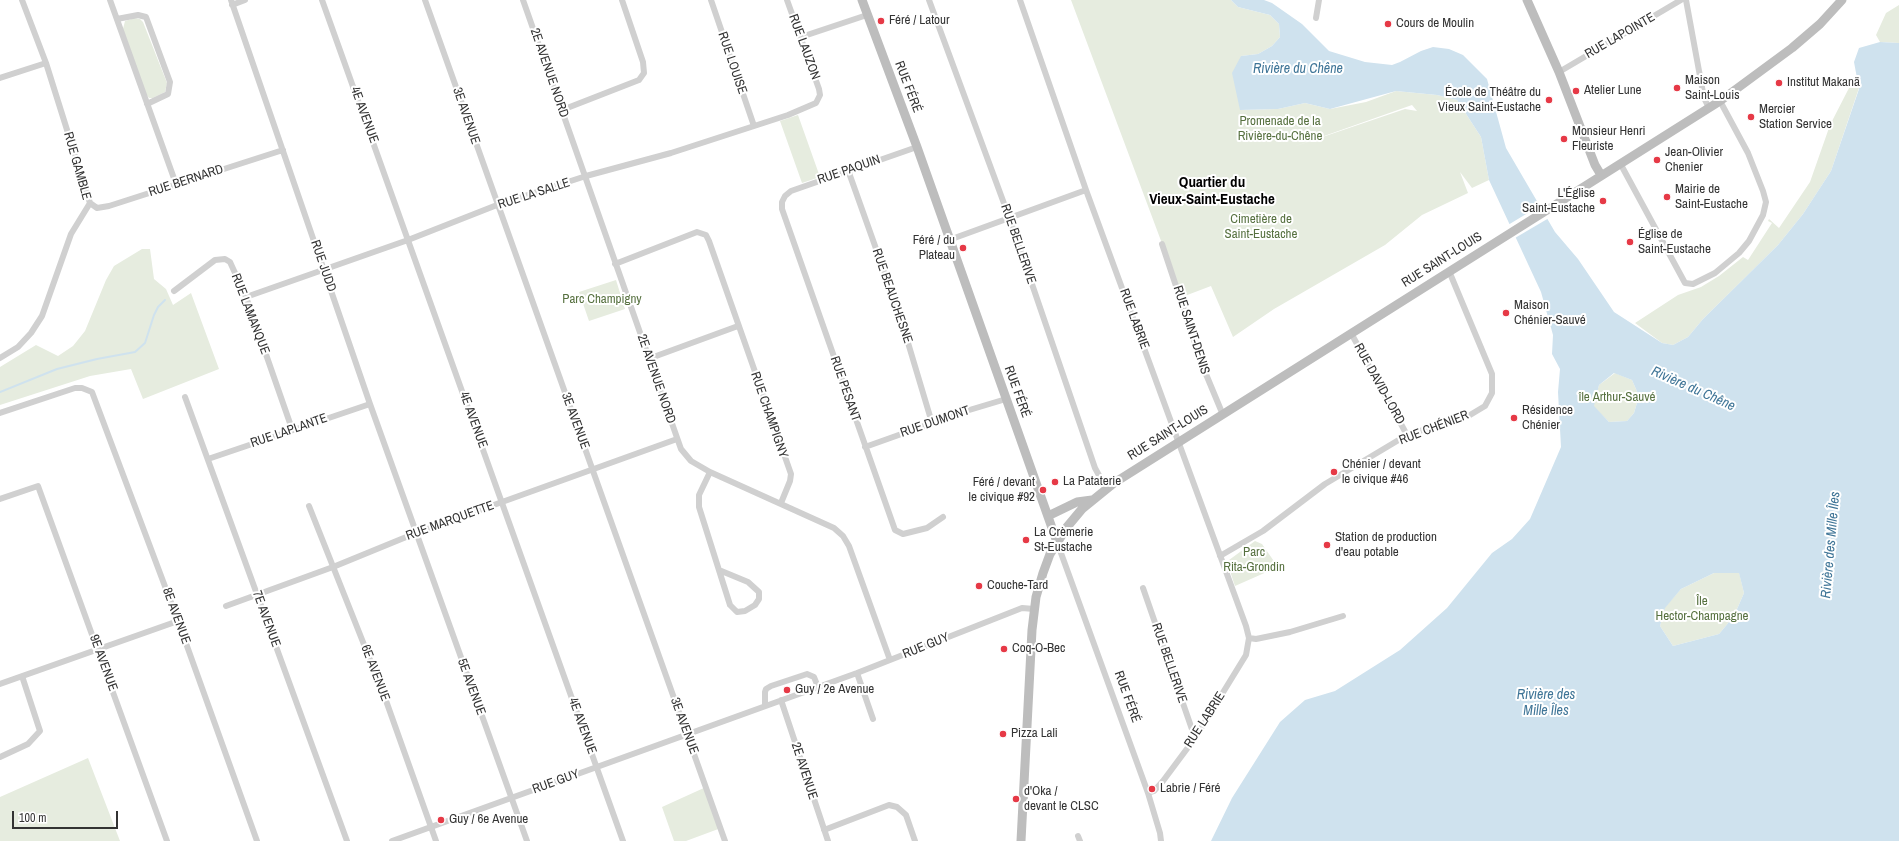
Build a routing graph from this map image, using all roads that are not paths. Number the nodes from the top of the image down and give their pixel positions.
1 (22, 0) edge
2 (110, 0) edge
3 (245, 0) edge
4 (322, 0) edge
5 (425, 0) edge
6 (523, 0) edge
7 (622, 0) edge
8 (711, 0) edge
9 (787, 0) edge
10 (862, 0) edge
11 (929, 0) edge
12 (1020, 0) edge
13 (1319, 0) edge
14 (1527, 0) edge
15 (1682, 0) edge
16 (1686, 0) edge
17 (1842, 0) edge
18 (232, 3) edge
19 (867, 15) junction
20 (1316, 18) dead end
21 (117, 19) junction
22 (801, 37) junction
23 (46, 63) junction
24 (1559, 72) junction
25 (0, 78) edge
26 (820, 95) joint
27 (1720, 100) junction
28 (147, 104) junction
29 (1709, 108) junction
30 (562, 110) junction
31 (754, 126) junction
32 (917, 147) junction
33 (283, 150) junction
34 (1620, 163) junction
35 (848, 170) junction
36 (1601, 175) junction
37 (586, 176) junction
38 (176, 184) junction
39 (1086, 190) junction
40 (783, 198) joint
41 (90, 203) junction
42 (498, 205) junction
43 (1009, 217) junction
44 (408, 240) junction
45 (949, 240) junction
46 (1162, 244) dead end
47 (615, 264) junction
48 (324, 270) junction
49 (1449, 271) junction
50 (174, 291) dead end
51 (246, 297) junction
52 (738, 326) junction
53 (1351, 333) junction
54 (0, 358) edge
55 (648, 359) junction
56 (185, 398) dead end
57 (1006, 400) junction
58 (370, 404) junction
59 (0, 413) edge
60 (1222, 415) junction
61 (932, 423) junction
62 (292, 430) junction
63 (1407, 435) junction
64 (677, 439) junction
65 (1179, 442) junction
66 (865, 447) junction
67 (208, 459) junction
68 (593, 470) junction
69 (710, 472) junction
70 (1106, 488) junction
71 (0, 499) edge
72 (1092, 500) junction
73 (502, 502) junction
74 (781, 503) junction
75 (309, 506) dead end
76 (1048, 516) junction
77 (943, 517) dead end
78 (416, 533) junction
79 (1057, 542) junction
80 (1220, 556) junction
81 (333, 567) junction
82 (720, 570) junction
83 (1143, 588) dead end
84 (257, 595) junction
85 (226, 606) dead end
86 (1034, 609) junction
87 (1343, 616) dead end
88 (178, 621) junction
89 (1249, 638) junction
90 (98, 649) junction
91 (890, 660) junction
92 (857, 673) junction
93 (22, 676) junction
94 (0, 684) edge
95 (818, 687) junction
96 (781, 700) junction
97 (766, 705) junction
98 (873, 719) dead end
99 (687, 734) junction
100 (1195, 738) junction
101 (0, 757) edge
102 (597, 767) junction
103 (1148, 793) junction
104 (511, 798) junction
105 (431, 827) junction
106 (824, 830) junction
107 (167, 841) edge
108 (257, 841) edge
109 (347, 841) edge
110 (392, 841) edge
111 (436, 841) edge
112 (527, 841) edge
113 (623, 841) edge
114 (725, 841) edge
115 (828, 841) edge
116 (915, 841) edge
117 (1021, 841) edge
118 (1161, 841) edge

1 - 23 street, RUE GAMBLE
2 - 21 street
3 - 18 street
4 - 44 street, 4E AVENUE
5 - 42 street, 3E AVENUE
6 - 30 street, 2E AVENUE NORD
7 - 30 street
8 - 31 street, RUE LOUISE
9 - 22 street, RUE LAUZON
10 - 19 main road, RUE FÉRÉ
11 - 43 street, RUE BELLERIVE
12 - 39 street, RUE LABRIE
13 - 20 street
14 - 24 main road
15 - 24 street, RUE LAPOINTE
16 - 29 street
17 - 27 main road, RUE SAINT-LOUIS
18 - 33 street, RUE JUDD
19 - 22 street
19 - 32 main road, RUE FÉRÉ
21 - 28 street
21 - 28 street
22 - 26 street, RUE LAUZON
23 - 25 street
23 - 41 street, RUE GAMBLE
24 - 36 main road
26 - 31 street, RUE LA SALLE
27 - 29 main road, RUE SAINT-LOUIS
27 - 34 street
28 - 38 street
29 - 34 main road, RUE SAINT-LOUIS
30 - 37 street, 2E AVENUE NORD
31 - 37 street, RUE LA SALLE
32 - 35 street, RUE PAQUIN
32 - 45 main road, RUE FÉRÉ
33 - 38 street, RUE BERNARD
33 - 48 street, RUE JUDD
34 - 36 main road, RUE SAINT-LOUIS
35 - 40 street, RUE PAQUIN
35 - 61 street, RUE BEAUCHESNE
36 - 49 main road, RUE SAINT-LOUIS
37 - 42 street, RUE LA SALLE
37 - 47 street, 2E AVENUE NORD
38 - 41 street, RUE BERNARD
39 - 43 street
39 - 65 street, RUE LABRIE
40 - 66 street, RUE PESANT
41 - 54 street, RUE GAMBLE
42 - 44 street, RUE LA SALLE
42 - 68 street, 3E AVENUE
43 - 45 street
43 - 70 street, RUE BELLERIVE
44 - 48 street, RUE LA SALLE
44 - 73 street, 4E AVENUE
45 - 57 main road, RUE FÉRÉ
46 - 60 street, RUE SAINT-DENIS
47 - 52 street, RUE CHAMPIGNY
47 - 55 street, 2E AVENUE NORD
48 - 51 street, RUE LA SALLE
48 - 58 street, RUE JUDD
49 - 53 main road, RUE SAINT-LOUIS
49 - 63 street, RUE CHÉNIER
50 - 51 street, RUE LAMANQUE
51 - 62 street, RUE LAMANQUE
52 - 55 street
52 - 74 street, RUE CHAMPIGNY
53 - 60 main road, RUE SAINT-LOUIS
53 - 63 street, RUE DAVID-LORD
55 - 64 street, 2E AVENUE NORD
56 - 67 street, 7E AVENUE
57 - 61 street, RUE DUMONT
57 - 76 main road, RUE FÉRÉ
58 - 62 street, RUE LAPLANTE
58 - 78 street, RUE JUDD
59 - 88 street, 8E AVENUE
60 - 65 main road, RUE SAINT-LOUIS
61 - 66 street, RUE DUMONT
62 - 67 street, RUE LAPLANTE
63 - 80 street, RUE CHÉNIER
64 - 68 street, RUE MARQUETTE
64 - 69 street, 2E AVENUE NORD
65 - 70 main road, RUE SAINT-LOUIS
65 - 80 street, RUE LABRIE
66 - 77 street, RUE PESANT
67 - 84 street, 7E AVENUE
68 - 73 street, RUE MARQUETTE
68 - 99 street, 3E AVENUE
69 - 74 street, 2E AVENUE NORD
69 - 82 street
70 - 72 main road, RUE SAINT-LOUIS
71 - 90 street, 9E AVENUE
72 - 76 main road
72 - 79 main road, RUE SAINT-LOUIS
73 - 78 street, RUE MARQUETTE
73 - 102 street, 4E AVENUE
74 - 91 street, 2E AVENUE NORD
75 - 81 street, 6E AVENUE
76 - 79 main road, RUE FÉRÉ
78 - 81 street, RUE MARQUETTE
78 - 104 street, 5E AVENUE
79 - 86 main road, RUE SAINT-LOUIS
79 - 103 street, RUE FÉRÉ
80 - 89 street, RUE LABRIE
81 - 84 street, RUE MARQUETTE
81 - 105 street, 6E AVENUE
82 - 82 street
83 - 100 street, RUE BELLERIVE
84 - 85 street, RUE MARQUETTE
84 - 109 street, 7E AVENUE
86 - 91 street, RUE GUY
86 - 117 main road, RUE SAINT-LOUIS
87 - 89 street
88 - 90 street
88 - 108 street, 8E AVENUE
89 - 100 street, RUE LABRIE
90 - 93 street
90 - 107 street, 9E AVENUE
91 - 92 street, RUE GUY
92 - 95 street, RUE GUY
92 - 98 street
93 - 94 street
93 - 101 street
95 - 96 street, RUE GUY
95 - 97 street
96 - 97 street, RUE GUY
96 - 106 street, 2E AVENUE
97 - 99 street, RUE GUY
99 - 102 street, RUE GUY
99 - 114 street, 3E AVENUE
100 - 103 street, RUE LABRIE
102 - 104 street, RUE GUY
102 - 113 street, 4E AVENUE
103 - 118 street, RUE FÉRÉ
104 - 105 street, RUE GUY
104 - 112 street, 5E AVENUE
105 - 110 street, RUE GUY
105 - 111 street, 6E AVENUE
106 - 115 street, 2E AVENUE
106 - 116 street

